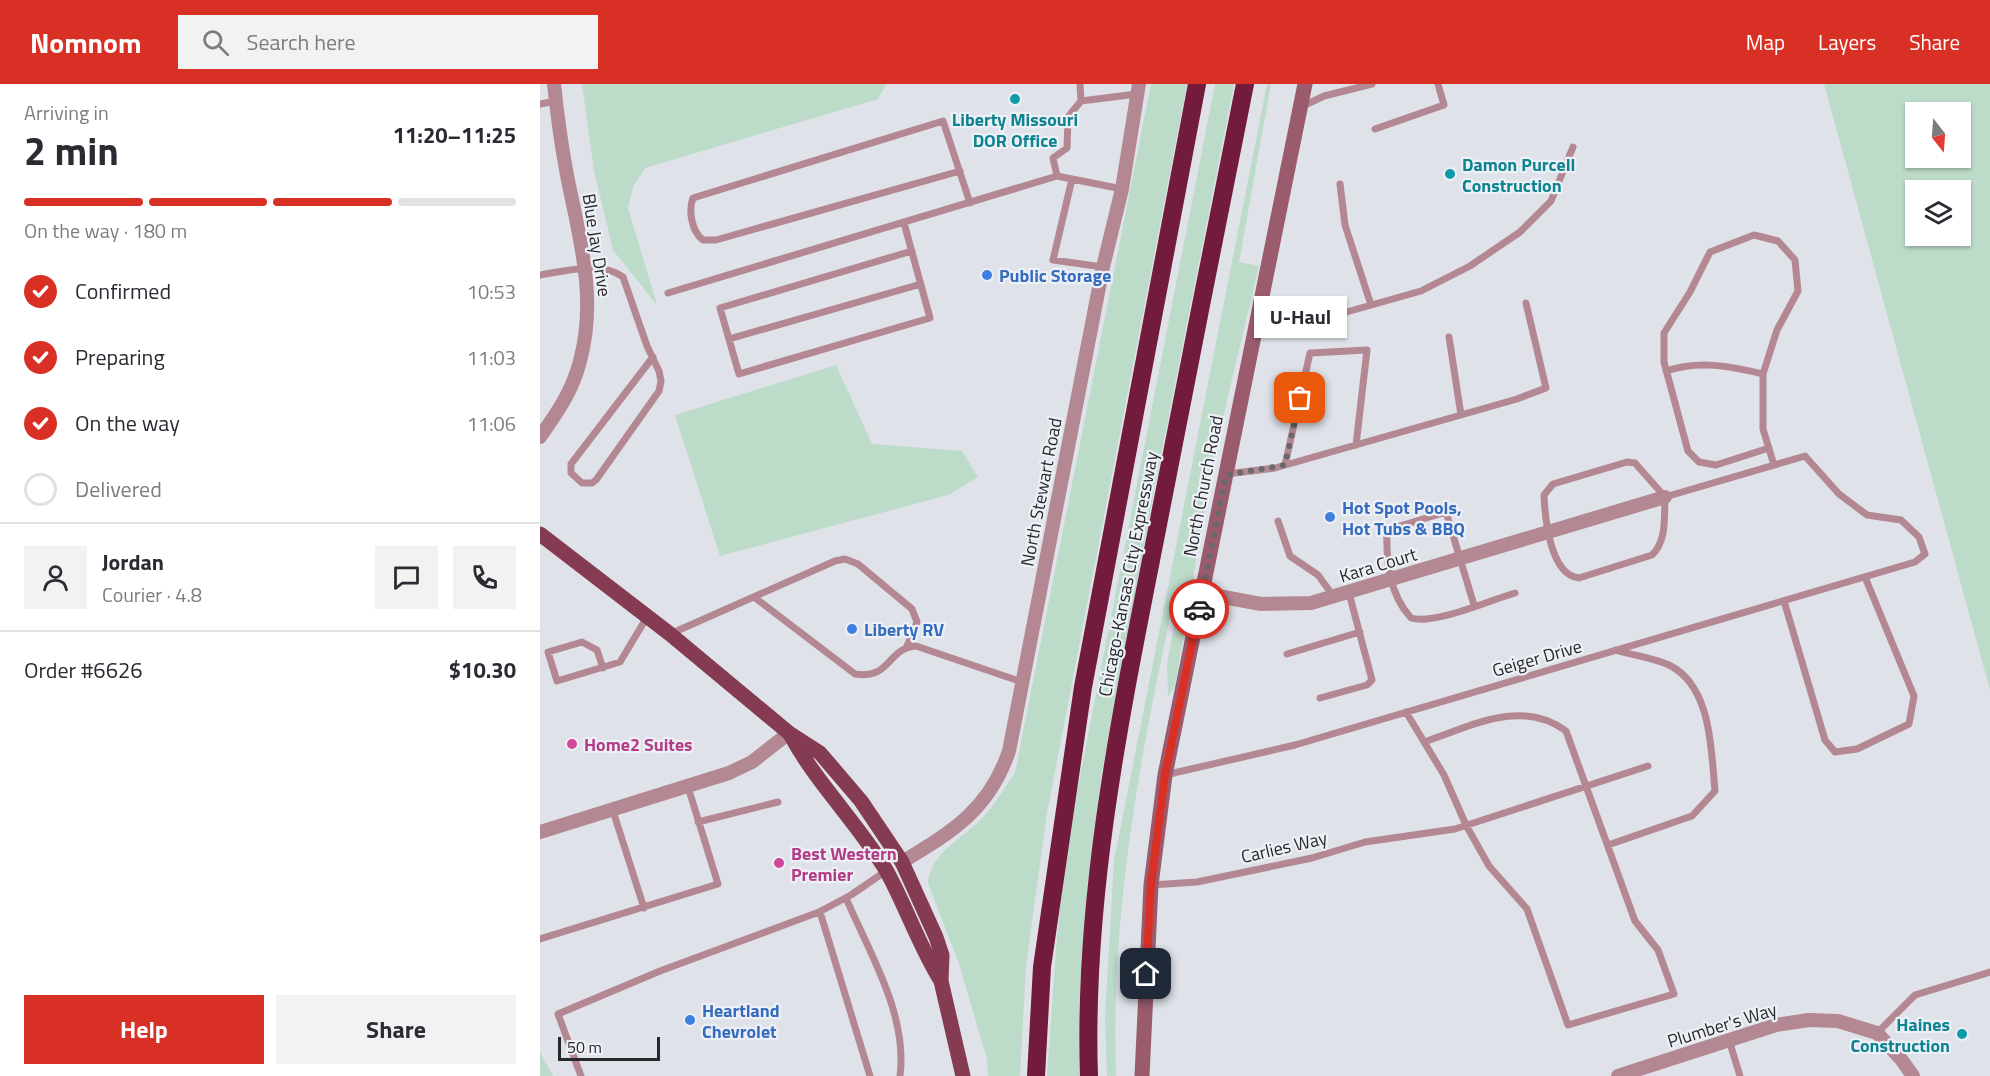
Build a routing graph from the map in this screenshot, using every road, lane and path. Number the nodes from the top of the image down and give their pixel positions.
1 (554, 84) edge
2 (1080, 84) edge
3 (1197, 84) edge
4 (1245, 84) edge
5 (1305, 84) edge
6 (1372, 84) edge
7 (1438, 84) edge
8 (1138, 89) edge
9 (556, 101) junction
10 (1081, 101) junction
11 (540, 104) edge
12 (1300, 108) junction
13 (1375, 129) dead end
14 (1573, 147) dead end
15 (960, 171) junction
16 (1057, 176) junction
17 (1072, 179) junction
18 (1340, 184) dead end
19 (1122, 189) junction
20 (970, 203) junction
21 (904, 223) junction
22 (912, 251) junction
23 (1103, 267) junction
24 (586, 270) junction
25 (540, 275) edge
26 (921, 284) junction
27 (668, 294) dead end
28 (1526, 303) dead end
29 (1371, 305) junction
30 (1257, 312) junction
31 (1449, 337) dead end
32 (729, 339) junction
33 (653, 357) junction
34 (1666, 371) junction
35 (1763, 374) junction
36 (1461, 416) junction
37 (540, 437) edge
38 (1356, 445) junction
39 (1769, 448) junction
40 (1285, 465) junction
41 (1774, 465) junction
42 (1226, 475) junction
43 (1665, 497) junction
44 (1278, 521) dead end
45 (1546, 533) junction
46 (540, 534) edge
47 (1460, 559) junction
48 (1865, 577) junction
49 (1390, 580) junction
50 (1202, 593) junction
51 (1349, 593) junction
52 (1515, 593) dead end
53 (754, 597) junction
54 (1334, 597) junction
55 (1784, 601) junction
56 (1474, 605) junction
57 (647, 617) junction
58 (1360, 632) junction
59 (670, 634) junction
60 (907, 646) junction
61 (1615, 650) junction
62 (1287, 654) dead end
63 (603, 668) junction
64 (1022, 682) junction
65 (1320, 698) dead end
66 (1406, 712) junction
67 (789, 733) junction
68 (1424, 742) junction
69 (1648, 766) dead end
70 (1165, 775) junction
71 (1587, 786) junction
72 (688, 787) junction
73 (778, 802) dead end
74 (613, 811) junction
75 (698, 822) junction
76 (1466, 825) junction
77 (540, 832) edge
78 (1608, 845) junction
79 (902, 862) junction
80 (886, 871) junction
81 (1151, 885) junction
82 (846, 898) junction
83 (644, 908) junction
84 (820, 912) junction
85 (540, 939) edge
86 (1990, 972) edge
87 (941, 981) junction
88 (1877, 1033) junction
89 (1729, 1040) junction
90 (1645, 1072) edge
91 (581, 1076) edge
92 (870, 1076) edge
93 (900, 1076) edge
94 (963, 1076) edge
95 (1036, 1076) edge
96 (1089, 1076) edge
97 (1142, 1076) edge
98 (1618, 1076) edge
99 (1740, 1076) edge
100 (1913, 1076) edge

1 - 9 street, Blue Jay Drive
2 - 10 lane
3 - 95 highway, Chicago-Kansas City Expressway
4 - 96 highway, Chicago-Kansas City Expressway
5 - 12 main road, North Church Road
6 - 12 lane
7 - 13 lane
8 - 10 lane
8 - 19 street, North Stewart Road
9 - 11 lane
9 - 24 street, Blue Jay Drive
10 - 16 lane
12 - 30 main road, North Church Road
14 - 29 lane
15 - 15 lane
15 - 20 lane
16 - 17 lane
16 - 20 lane
17 - 19 lane
17 - 23 lane
18 - 29 lane
19 - 23 street, North Stewart Road
20 - 21 lane
21 - 22 lane
21 - 27 lane
22 - 26 lane
22 - 32 lane
23 - 64 street, North Stewart Road
24 - 25 lane
24 - 33 lane
24 - 37 street, Blue Jay Drive
26 - 32 lane
26 - 32 lane
28 - 36 lane
29 - 30 lane
30 - 42 main road, North Church Road
31 - 36 lane
33 - 33 lane
34 - 35 lane
34 - 35 lane
34 - 39 lane
35 - 39 lane
36 - 38 lane
38 - 40 lane
38 - 40 lane
39 - 41 lane
40 - 42 lane
41 - 43 lane
41 - 48 lane, Geiger Drive
42 - 50 main road, North Church Road
43 - 45 street, Kara Court
43 - 45 lane
43 - 45 lane
44 - 54 lane
45 - 47 street, Kara Court
46 - 57 main road
47 - 49 street, Kara Court
47 - 49 lane
47 - 56 lane
48 - 55 lane, Geiger Drive
48 - 55 lane
49 - 51 street, Kara Court
49 - 56 lane
50 - 54 street, Kara Court
50 - 70 main road, North Church Road
51 - 54 street, Kara Court
51 - 58 lane
52 - 56 lane
53 - 59 lane
53 - 60 lane
53 - 60 lane
55 - 61 lane, Geiger Drive
57 - 59 main road
57 - 63 lane
58 - 62 lane
58 - 65 lane
59 - 67 main road
60 - 64 lane
61 - 66 lane, Geiger Drive
61 - 78 lane
63 - 63 lane
64 - 79 street, North Stewart Road
66 - 68 lane
66 - 70 lane, Geiger Drive
67 - 72 street
67 - 79 main road
67 - 80 main road
68 - 71 lane
68 - 76 lane
69 - 71 lane, Carlies Way
70 - 81 main road, North Church Road
71 - 76 lane, Carlies Way
71 - 78 lane
72 - 74 street
72 - 75 lane
73 - 75 lane
74 - 77 street
74 - 83 lane
75 - 83 lane
76 - 78 lane
76 - 81 lane, Carlies Way
79 - 87 main road
80 - 82 lane
80 - 87 main road
81 - 97 main road, North Church Road
82 - 84 lane
82 - 93 lane
83 - 85 lane
84 - 91 lane
84 - 92 lane
86 - 88 lane
87 - 94 main road
88 - 89 street, Plumber's Way
88 - 100 street
89 - 90 street, Plumber's Way
89 - 99 lane
90 - 98 street, Plumber's Way

